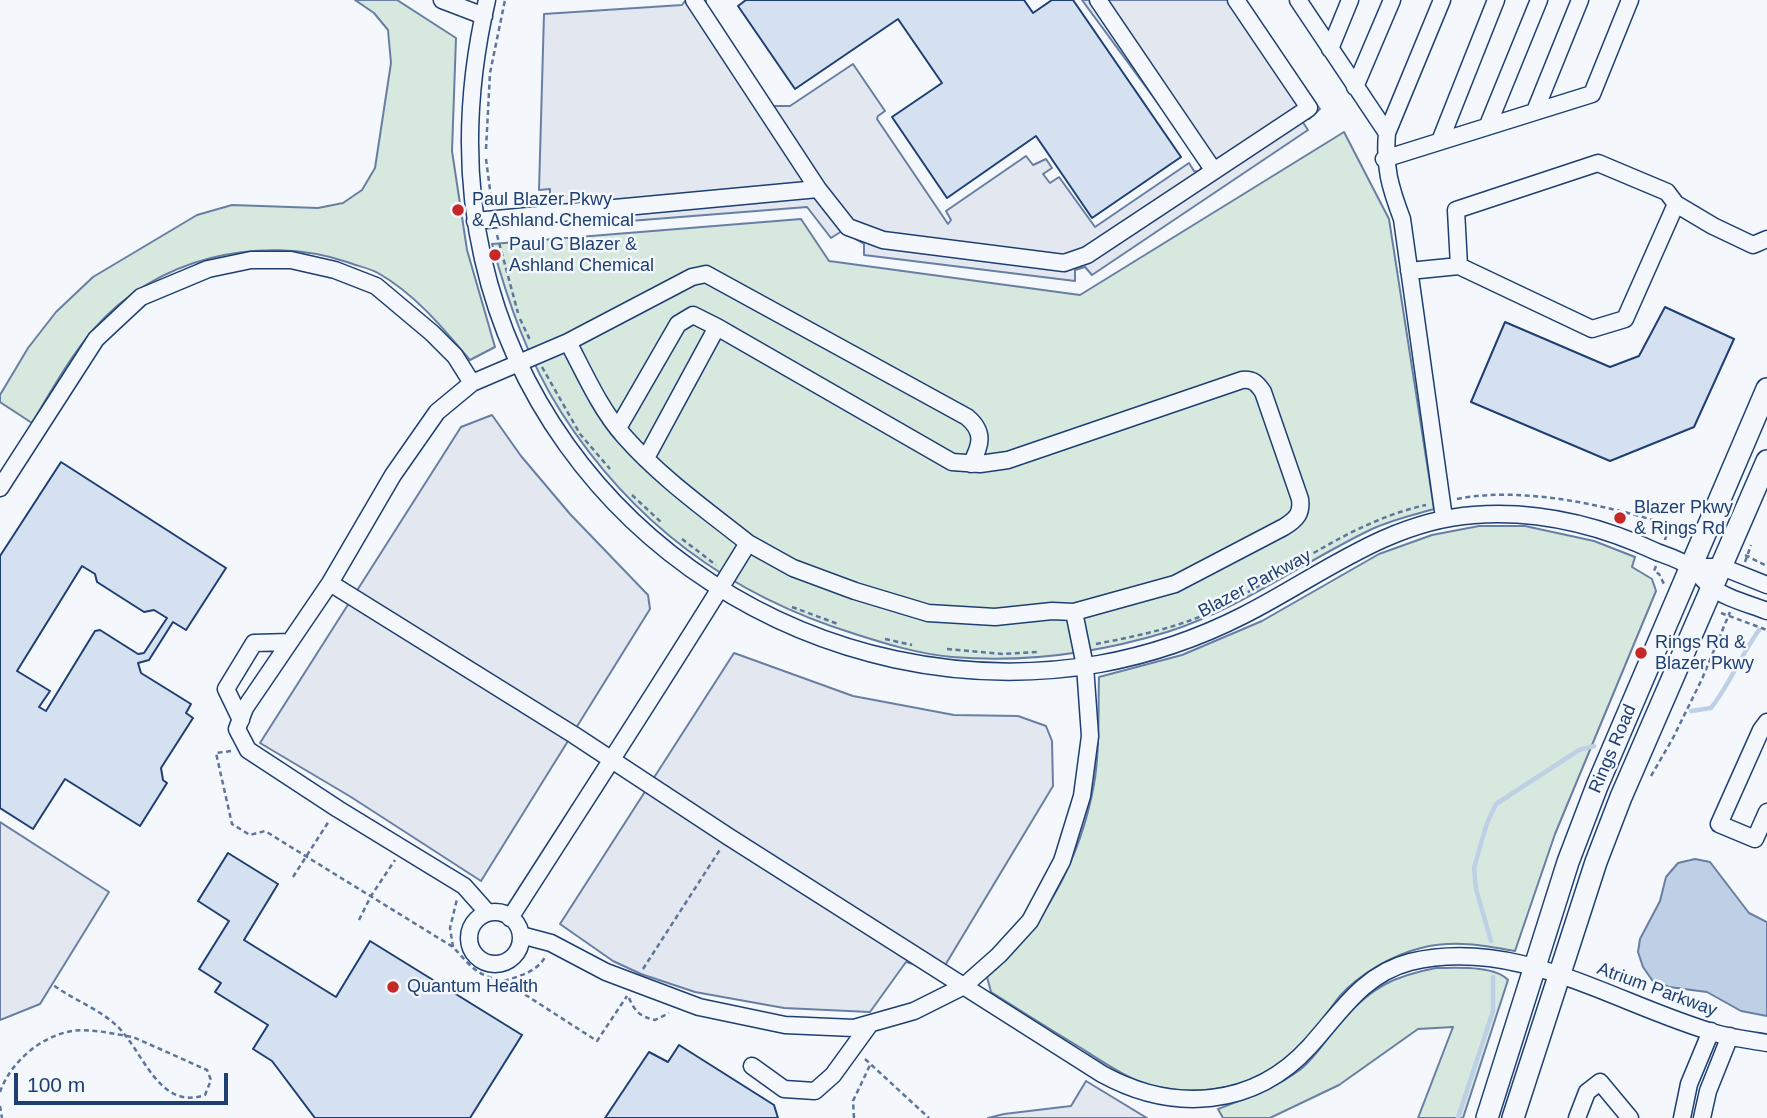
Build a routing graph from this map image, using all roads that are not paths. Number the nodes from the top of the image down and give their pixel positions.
1 (442, 0) edge
2 (694, 0) edge
3 (1098, 0) edge
4 (1236, 0) edge
5 (1350, 0) edge
6 (1392, 0) edge
7 (1442, 0) edge
8 (1496, 0) edge
9 (1539, 0) edge
10 (1580, 0) edge
11 (1630, 0) edge
12 (1303, 3) edge
13 (485, 8) edge
14 (1330, 50) junction
15 (1355, 88) junction
16 (1535, 111) junction
17 (1488, 125) junction
18 (1387, 133) junction
19 (1440, 141) junction
20 (1384, 159) junction
21 (1214, 171) junction
22 (818, 189) junction
23 (1676, 204) junction
24 (475, 221) junction
25 (1767, 239) edge
26 (1459, 266) junction
27 (1409, 271) junction
28 (717, 327) junction
29 (568, 342) junction
30 (520, 363) junction
31 (472, 383) junction
32 (1767, 389) edge
33 (618, 428) junction
34 (646, 458) junction
35 (1767, 461) edge
36 (971, 464) junction
37 (0, 488) edge
38 (1444, 518) junction
39 (748, 543) junction
40 (1690, 567) junction
41 (1731, 570) junction
42 (330, 583) junction
43 (1767, 585) edge
44 (719, 589) junction
45 (1712, 589) junction
46 (1767, 611) edge
47 (1074, 612) junction
48 (290, 642) junction
49 (1085, 666) junction
50 (241, 720) junction
51 (1767, 722) edge
52 (610, 760) junction
53 (1767, 812) edge
54 (488, 913) junction
55 (510, 918) junction
56 (521, 935) junction
57 (1535, 968) junction
58 (1560, 974) junction
59 (964, 986) junction
60 (870, 1024) junction
61 (1711, 1031) junction
62 (1730, 1036) junction
63 (1767, 1043) edge
64 (752, 1066) dead end
65 (1487, 1118) edge
66 (1513, 1118) edge
67 (1577, 1118) edge
68 (1630, 1118) edge
69 (1682, 1118) edge
70 (1702, 1118) edge

1 - 13 street
2 - 22 street
3 - 21 street
4 - 21 street
5 - 14 street
6 - 15 street
7 - 18 street
8 - 19 street
9 - 17 street
10 - 16 street
11 - 16 street
12 - 14 street
13 - 24 street, Blazer Parkway
14 - 15 street
15 - 18 street
16 - 17 street
17 - 19 street
18 - 20 street
19 - 20 street
20 - 27 street
21 - 22 street
22 - 24 street
23 - 25 street
23 - 26 street
23 - 26 street
24 - 30 street, Blazer Parkway
26 - 27 street
27 - 38 street
28 - 33 street
28 - 34 street
28 - 36 street
29 - 30 street
29 - 33 street
29 - 36 street
30 - 31 street
30 - 44 street, Blazer Parkway
31 - 37 street
31 - 42 street
32 - 40 main road, Rings Road
33 - 34 street
34 - 39 street
35 - 41 main road, Rings Road
36 - 47 street
38 - 40 street, Blazer Parkway
38 - 49 street, Blazer Parkway
39 - 44 street
39 - 47 street
40 - 41 street, Blazer Parkway
40 - 45 street, Blazer Parkway
40 - 57 main road, Rings Road
41 - 43 street, Blazer Parkway
41 - 45 main road, Rings Road
42 - 48 street
42 - 52 street, Atrium Parkway
44 - 49 street, Blazer Parkway
44 - 52 street
45 - 46 street, Blazer Parkway
45 - 58 main road, Rings Road
47 - 49 street
48 - 50 street
48 - 50 street
49 - 59 street
50 - 54 street
51 - 53 street
52 - 55 street
52 - 59 street, Atrium Parkway
54 - 55 street
54 - 56 street
55 - 56 street
56 - 60 street
57 - 58 street, Atrium Parkway
57 - 59 street, Atrium Parkway
57 - 65 main road, Rings Road
58 - 61 street, Atrium Parkway
58 - 66 main road, Rings Road
59 - 60 street
60 - 64 street
61 - 62 street, Atrium Parkway
61 - 69 street
62 - 63 street, Atrium Parkway
62 - 70 street
67 - 68 street

